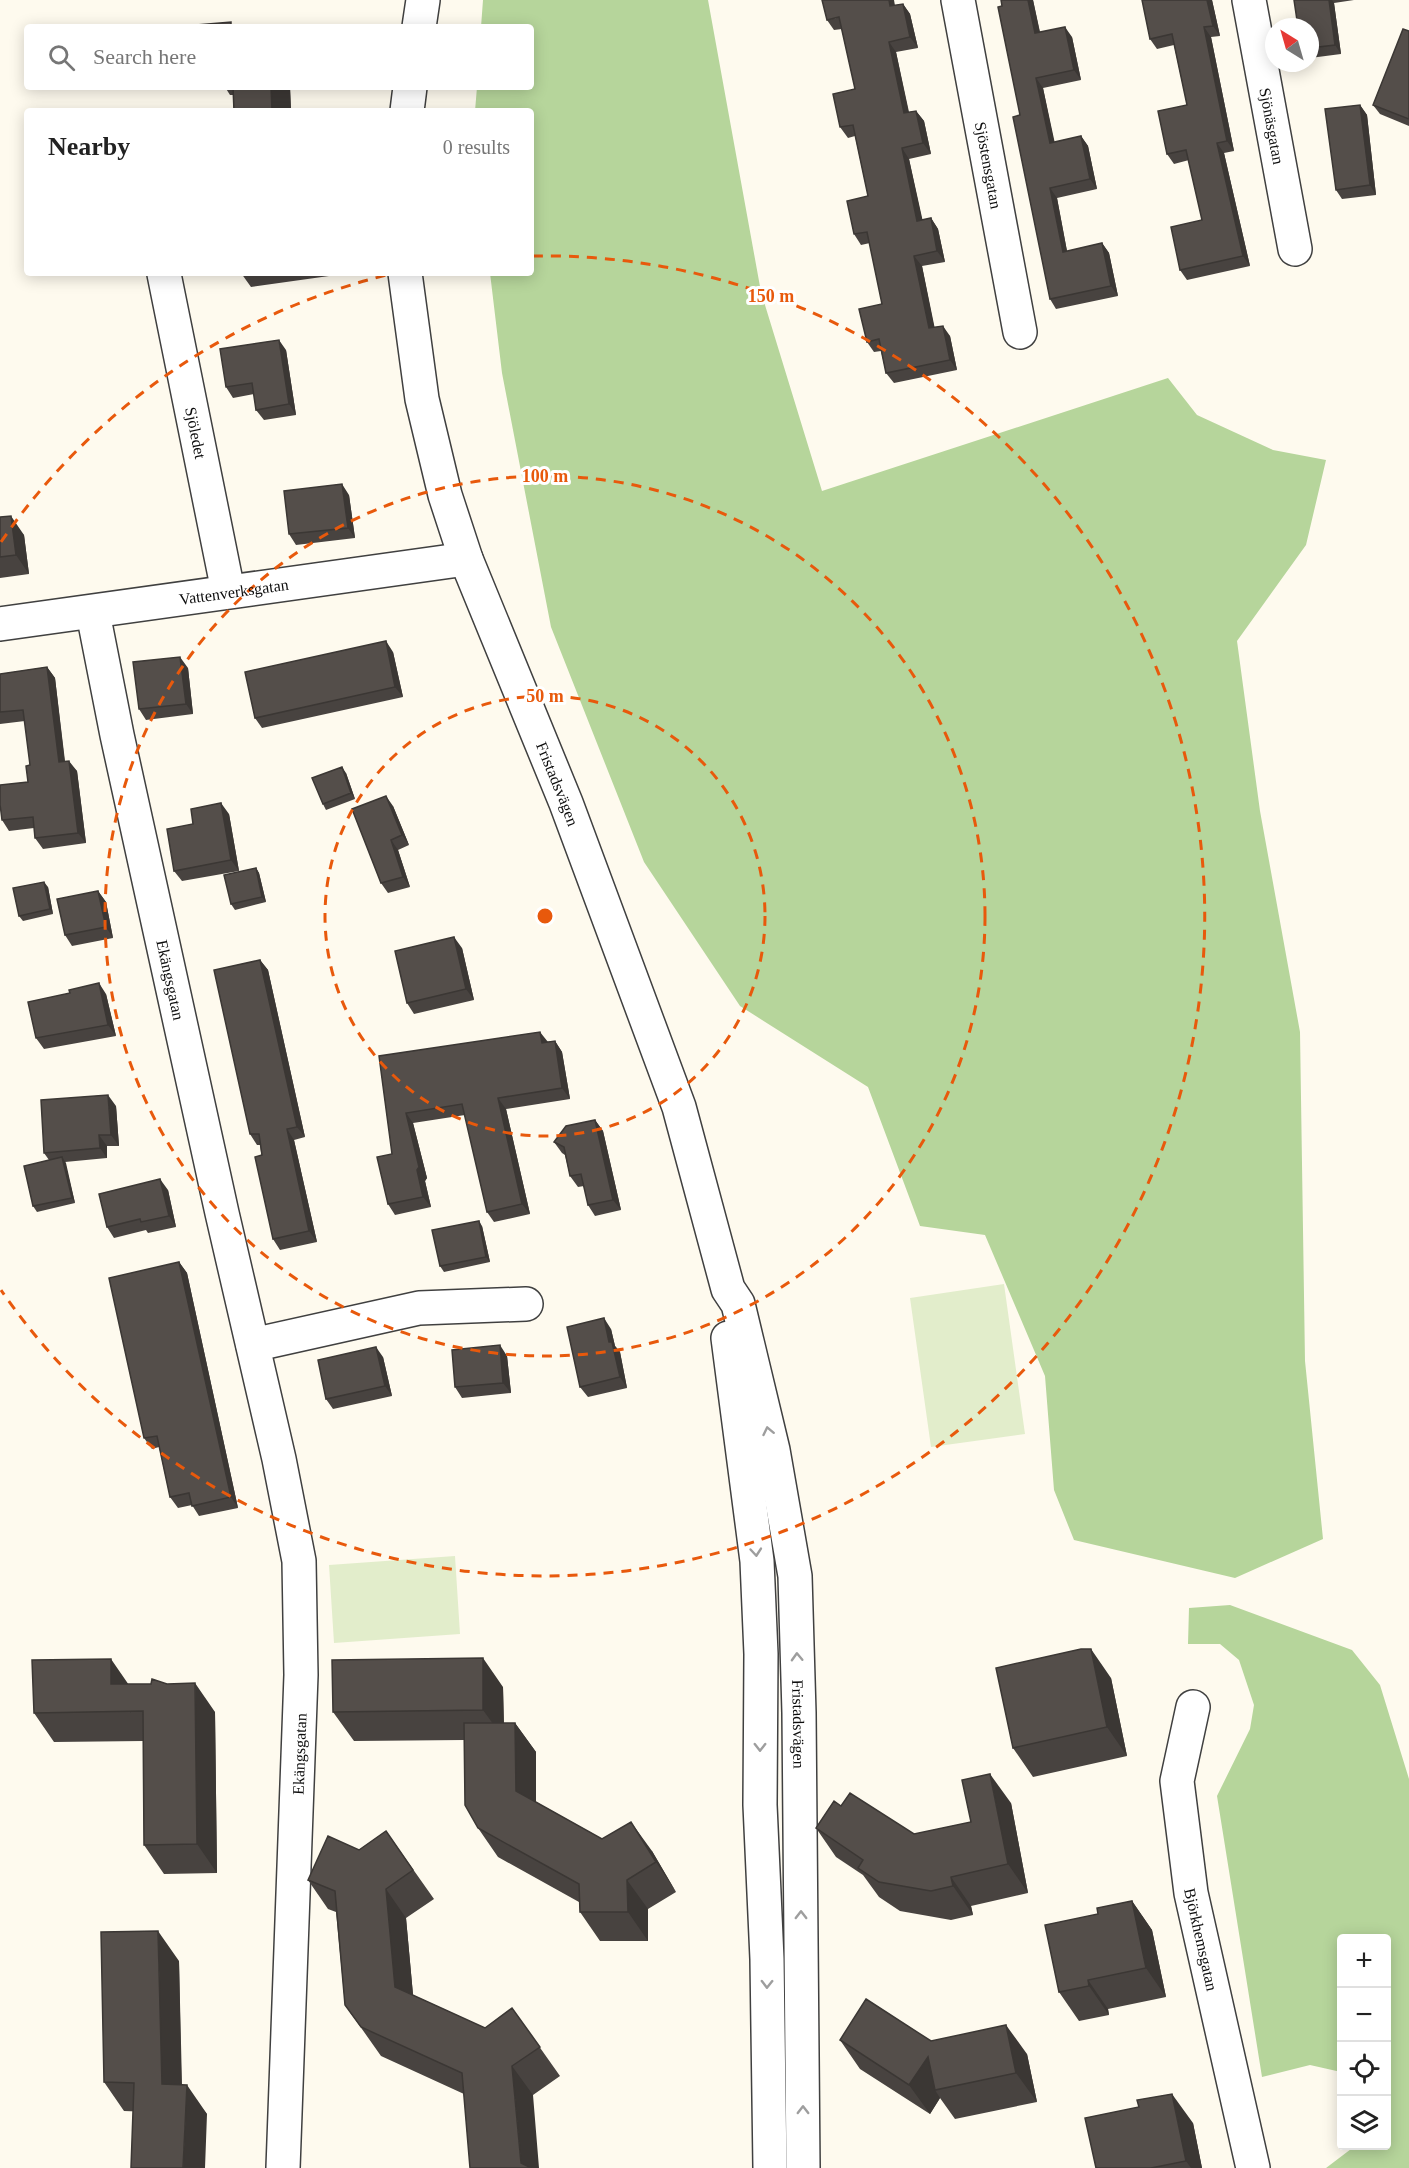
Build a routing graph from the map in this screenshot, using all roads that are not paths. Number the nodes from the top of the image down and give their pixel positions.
1 (423, 0) edge
2 (958, 0) edge
3 (1249, 0) edge
4 (419, 24) edge
5 (410, 90) edge
6 (407, 108) edge
7 (1295, 249) dead end
8 (164, 276) edge
9 (405, 276) edge
10 (1020, 332) dead end
11 (466, 560) junction
12 (228, 591) junction
13 (93, 613) junction
14 (0, 624) edge
15 (728, 1289) junction
16 (526, 1305) dead end
17 (253, 1345) junction
18 (1193, 1707) dead end
19 (283, 2168) edge
20 (770, 2168) edge
21 (803, 2168) edge
22 (1253, 2168) edge

1 - 4 street
2 - 10 street, Sjöstensgatan
3 - 7 street, Sjönäsgatan
5 - 6 street
8 - 12 street, Sjöledet
9 - 11 street, Fristadsvägen
11 - 12 street, Vattenverksgatan
11 - 15 street, Fristadsvägen
12 - 13 street, Vattenverksgatan
13 - 14 street, Vattenverksgatan
13 - 17 street, Ekängsgatan
15 -> 20 street, Fristadsvägen
21 -> 15 street, Fristadsvägen
16 - 17 street
17 - 19 street, Ekängsgatan
18 - 22 street, Björkhemsgatan

